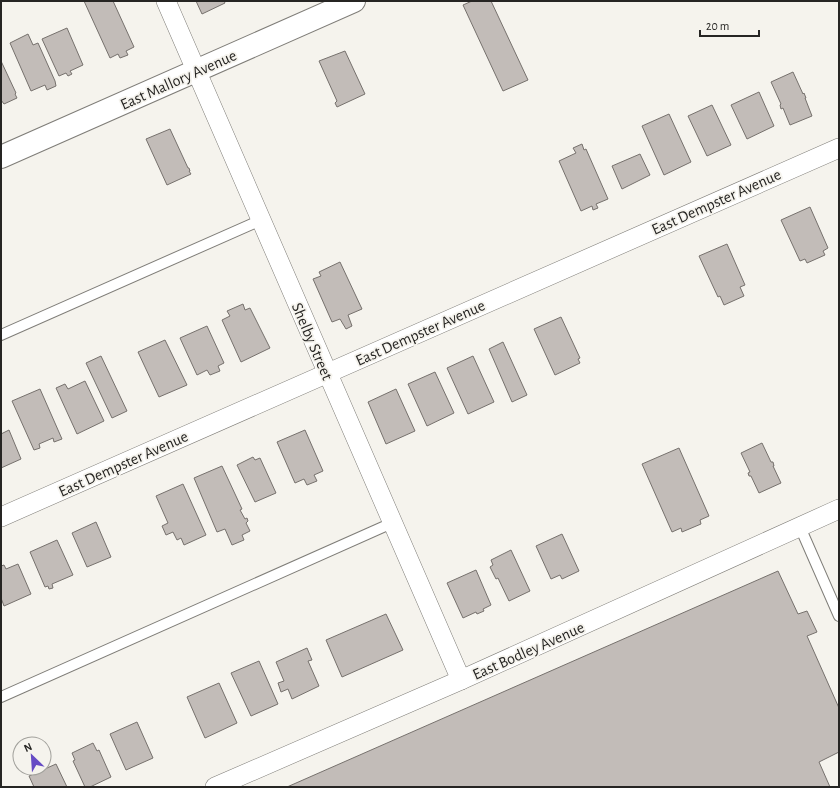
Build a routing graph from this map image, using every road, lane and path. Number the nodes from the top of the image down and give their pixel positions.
1 (166, 1) edge
2 (354, 1) edge
3 (197, 71) junction
4 (839, 148) edge
5 (1, 157) edge
6 (261, 220) junction
7 (1, 335) edge
8 (327, 373) junction
9 (839, 509) edge
10 (1, 517) edge
11 (392, 523) junction
12 (800, 527) junction
13 (839, 616) edge
14 (461, 680) junction
15 (1, 697) edge
16 (214, 787) edge

1 - 3 street, Shelby Street
2 - 3 main road, East Mallory Avenue
3 - 5 main road, East Mallory Avenue
3 - 6 street, Shelby Street
4 - 8 street, East Dempster Avenue
6 - 7 lane
6 - 8 street, Shelby Street
8 - 10 street, East Dempster Avenue
8 - 11 street, Shelby Street
9 - 12 street, East Bodley Avenue
11 - 14 street, Shelby Street
11 - 15 lane
12 - 13 lane
12 - 14 street, East Bodley Avenue
14 - 16 street, East Bodley Avenue

